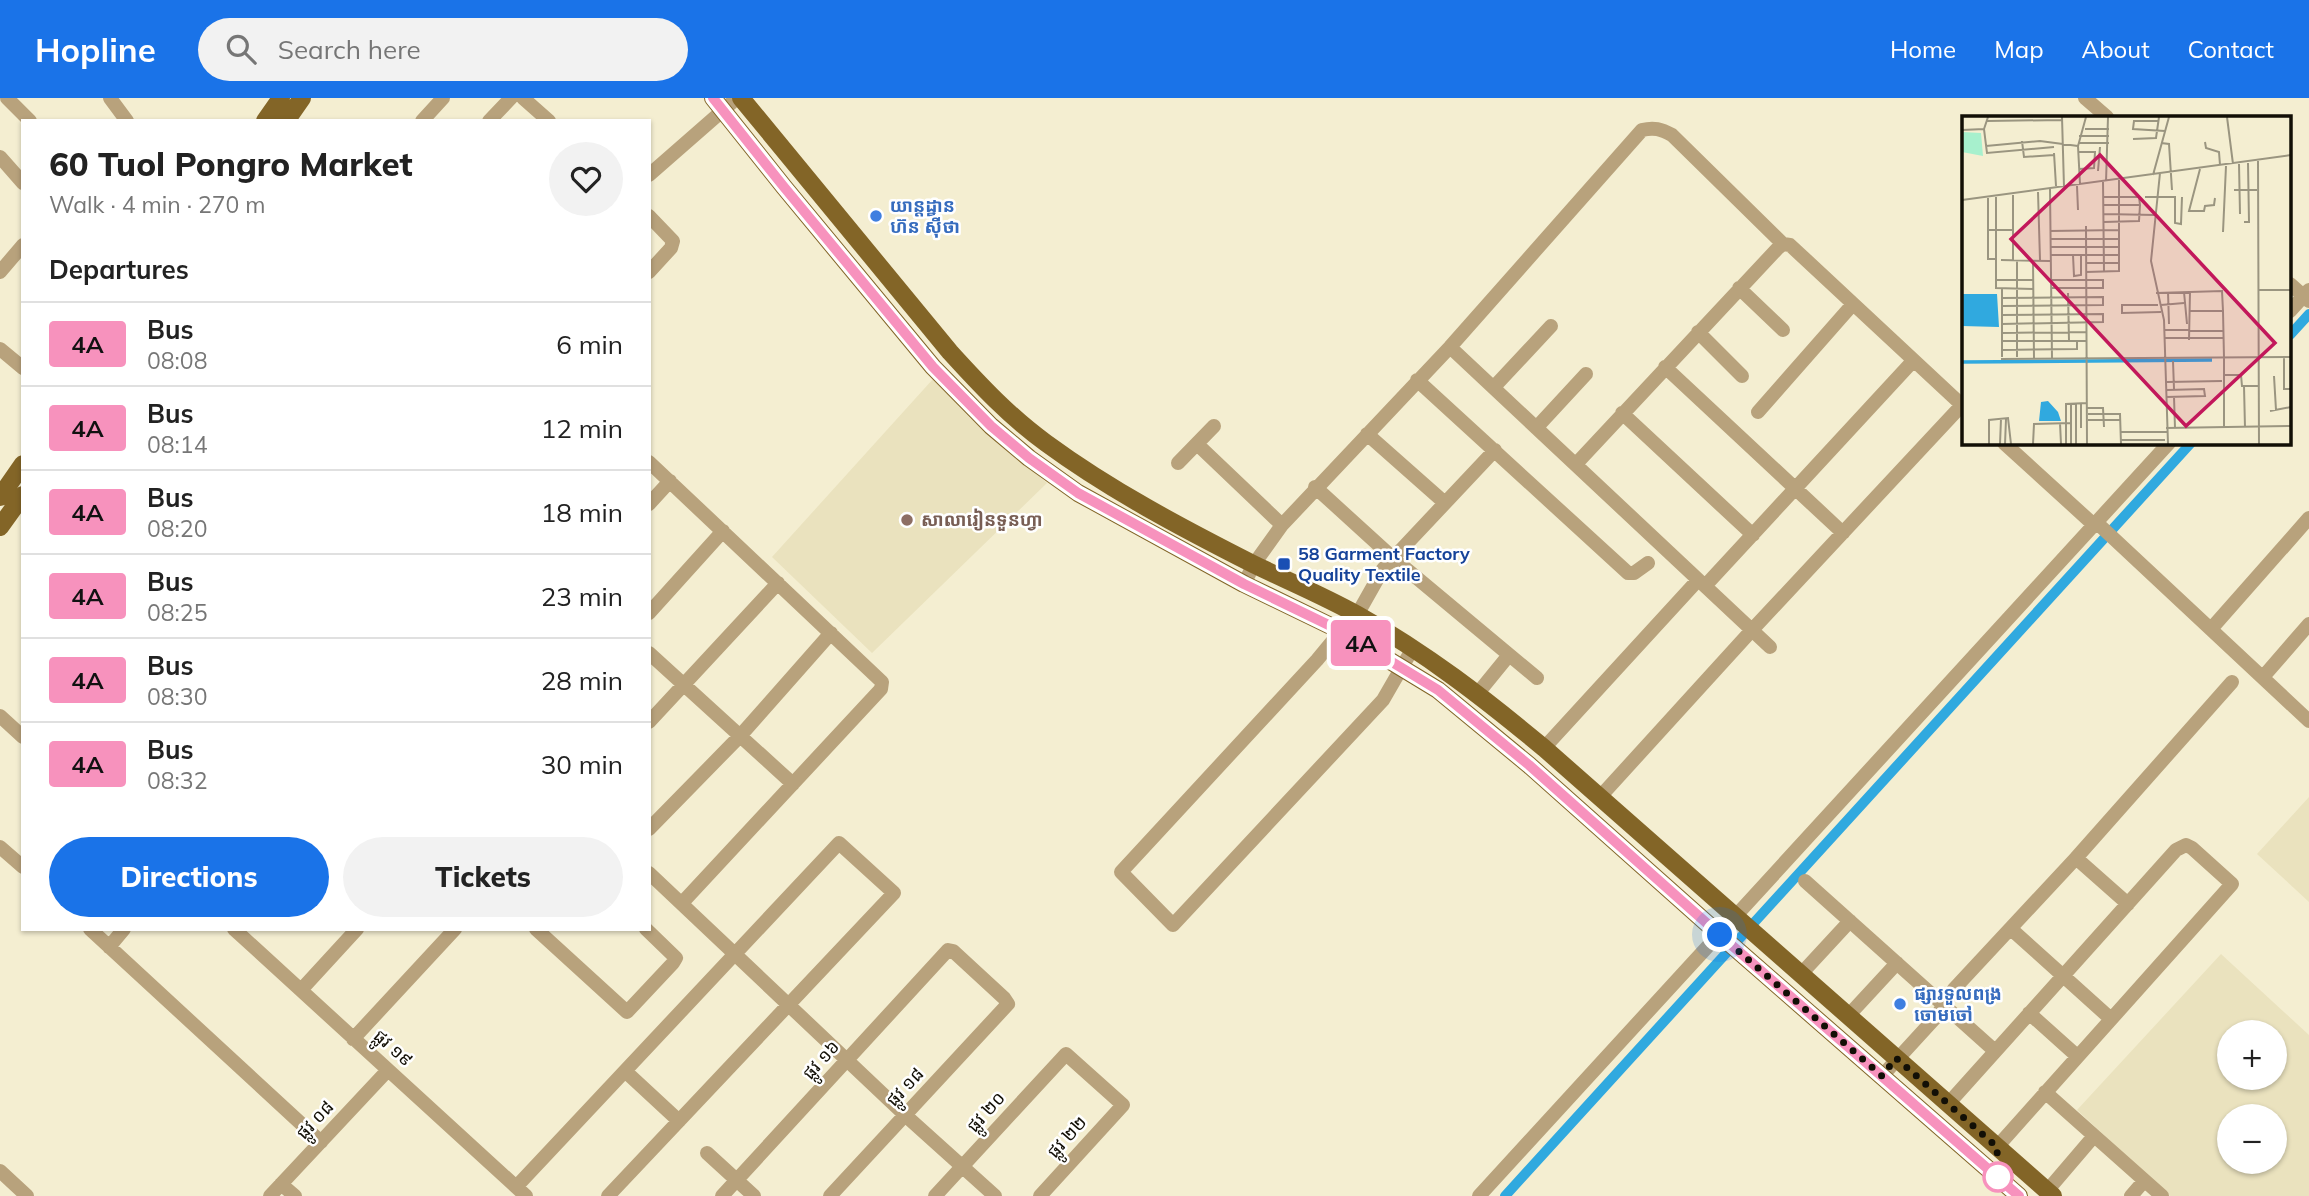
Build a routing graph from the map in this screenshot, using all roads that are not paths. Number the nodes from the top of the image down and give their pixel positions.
1 (7, 98) edge
2 (110, 98) edge
3 (302, 98) edge
4 (443, 98) edge
5 (511, 98) edge
6 (523, 98) edge
7 (2085, 98) edge
8 (729, 101) edge
9 (275, 116) edge
10 (2106, 116) edge
11 (28, 119) edge
12 (126, 119) edge
13 (424, 119) edge
14 (491, 119) edge
15 (547, 119) edge
16 (0, 157) edge
17 (651, 172) edge
18 (21, 181) edge
19 (651, 218) edge
20 (1783, 244) junction
21 (21, 247) edge
22 (651, 270) edge
23 (0, 272) edge
24 (2292, 285) edge
25 (1739, 288) junction
26 (2307, 295) edge
27 (1853, 304) junction
28 (2292, 308) edge
29 (1551, 326) dead end
30 (1783, 330) dead end
31 (1698, 332) junction
32 (1450, 347) junction
33 (0, 349) edge
34 (1913, 361) junction
35 (21, 366) edge
36 (1665, 367) junction
37 (969, 373) junction
38 (1586, 374) dead end
39 (1742, 376) dead end
40 (1417, 380) junction
41 (1494, 387) junction
42 (953, 388) junction
43 (1962, 405) edge
44 (1962, 407) edge
45 (1758, 412) dead end
46 (1622, 413) junction
47 (1214, 426) dead end
48 (1537, 427) junction
49 (1367, 434) junction
50 (1045, 442) junction
51 (1197, 444) junction
52 (2005, 444) edge
53 (2168, 444) edge
54 (1494, 450) junction
55 (1029, 458) junction
56 (1178, 463) dead end
57 (651, 464) edge
58 (1576, 464) junction
59 (21, 467) edge
60 (670, 481) junction
61 (1315, 488) junction
62 (1795, 489) junction
63 (0, 497) edge
64 (21, 498) edge
65 (651, 502) edge
66 (1445, 503) junction
67 (2309, 518) edge
68 (1282, 525) junction
69 (0, 527) edge
70 (2100, 527) junction
71 (723, 531) junction
72 (1843, 533) junction
73 (1753, 535) junction
74 (1393, 558) junction
75 (1648, 563) dead end
76 (1254, 564) junction
77 (778, 583) junction
78 (1702, 583) junction
79 (1244, 584) junction
80 (651, 611) edge
81 (1357, 615) junction
82 (2309, 624) edge
83 (2211, 629) junction
84 (1752, 630) junction
85 (1341, 631) junction
86 (831, 633) junction
87 (1770, 647) dead end
88 (1413, 648) junction
89 (651, 655) edge
90 (1509, 655) junction
91 (1402, 667) junction
92 (2263, 677) junction
93 (1537, 678) dead end
94 (2232, 682) dead end
95 (684, 685) junction
96 (1478, 693) junction
97 (0, 716) edge
98 (651, 720) edge
99 (2309, 721) edge
100 (21, 735) edge
101 (740, 736) junction
102 (1544, 748) junction
103 (793, 784) junction
104 (1599, 798) junction
105 (651, 827) edge
106 (0, 846) edge
107 (2076, 858) junction
108 (21, 865) edge
109 (651, 875) edge
110 (1805, 881) dead end
111 (682, 903) junction
112 (2128, 904) junction
113 (1850, 921) junction
114 (1744, 925) junction
115 (2011, 929) junction
116 (92, 931) edge
117 (122, 931) edge
118 (354, 931) edge
119 (454, 931) edge
120 (538, 931) edge
121 (648, 931) edge
122 (243, 932) edge
123 (1729, 943) junction
124 (109, 947) junction
125 (736, 954) junction
126 (1897, 963) junction
127 (1801, 975) junction
128 (2063, 976) junction
129 (301, 990) junction
130 (790, 1004) junction
131 (1008, 1004) joint
132 (1944, 1005) junction
133 (2029, 1013) junction
134 (1848, 1016) junction
135 (2111, 1019) junction
136 (353, 1039) junction
137 (1995, 1051) junction
138 (1066, 1054) joint
139 (2077, 1056) junction
140 (1896, 1058) junction
141 (847, 1060) junction
142 (388, 1070) junction
143 (625, 1072) junction
144 (1882, 1076) junction
145 (2045, 1092) junction
146 (1948, 1104) junction
147 (905, 1115) junction
148 (679, 1121) junction
149 (2094, 1136) junction
150 (321, 1142) junction
151 (1997, 1147) junction
152 (707, 1153) dead end
153 (962, 1166) junction
154 (2, 1178) edge
155 (737, 1180) junction
156 (2144, 1181) junction
157 (281, 1184) junction
158 (521, 1191) edge
159 (2050, 1194) edge
160 (27, 1196) edge
161 (270, 1196) edge
162 (295, 1196) edge
163 (608, 1196) edge
164 (722, 1196) edge
165 (754, 1196) edge
166 (830, 1196) edge
167 (935, 1196) edge
168 (995, 1196) edge
169 (1040, 1196) edge
170 (1479, 1196) edge
171 (2019, 1196) edge
172 (2131, 1196) edge
173 (2162, 1196) edge

1 - 11 street
2 - 12 street
3 - 9 main road
4 - 13 street
5 - 14 street
6 - 15 street
7 - 10 street
8 - 17 street
8 - 37 main road
8 - 42 main road
16 - 18 street
19 - 22 street
20 - 25 street
20 - 27 street
20 - 32 street
21 - 23 street
24 - 26 street
25 - 30 street
25 - 31 street
26 - 28 street
27 - 34 street
27 - 45 street
29 - 41 street
31 - 36 street
31 - 39 street
32 - 40 street
32 - 41 street
33 - 35 street
34 - 43 street
34 - 62 street
36 - 46 street
36 - 62 street
37 - 42 main road
37 - 50 main road
38 - 48 street
40 - 49 street
40 - 54 street
41 - 48 street
42 - 55 main road
44 - 72 street
46 - 58 street
46 - 73 street
47 - 51 street
48 - 58 street
49 - 61 street
49 - 66 street
50 - 55 main road
50 - 76 main road
51 - 56 street
51 - 68 street
52 - 70 street
53 - 70 street
54 - 66 street
54 - 75 street
55 - 79 main road
57 - 60 street
58 - 78 street
59 - 63 main road
60 - 65 street
60 - 71 street
61 - 68 street
61 - 74 street
62 - 72 street
62 - 73 street
64 - 69 main road
66 - 74 street
67 - 83 street
68 - 76 street
70 - 83 street
70 - 114 street
71 - 77 street
71 - 80 street
72 - 84 street
73 - 78 street
74 - 81 street
74 - 90 street
76 - 79 street
76 - 81 main road
77 - 86 street
77 - 95 street
78 - 84 street
78 - 102 street
79 - 85 main road
81 - 88 main road
82 - 92 street
83 - 92 street
84 - 87 street
84 - 104 street
85 - 91 main road
85 - 91 street
86 - 101 street
86 - 103 street
88 - 91 street
88 - 96 main road
89 - 95 street
90 - 93 street
90 - 96 street
91 - 123 main road
92 - 99 street
94 - 107 street
95 - 98 street
95 - 101 street
96 - 102 main road
97 - 100 street
101 - 103 street
101 - 105 street
102 - 104 main road
103 - 111 street
104 - 114 main road
106 - 108 street
107 - 112 street
107 - 115 street
109 - 111 street
110 - 113 street
111 - 125 street
112 - 128 street
112 - 135 street
113 - 126 street
113 - 127 street
114 - 123 street
114 - 127 main road
115 - 128 street
115 - 132 street
116 - 124 street
117 - 124 street
118 - 129 street
119 - 136 street
120 - 121 street
122 - 129 street, ផ្លូវ ១៩
123 - 144 main road
123 - 170 street
124 - 150 street
125 - 130 street
125 - 130 street
125 - 143 street
126 - 132 street
126 - 134 street
127 - 134 main road
128 - 133 street
128 - 135 street
129 - 136 street, ផ្លូវ ១៩
130 - 141 street
130 - 148 street
131 - 141 street, ផ្លូវ ១៦
131 - 147 street, ផ្លូវ ១៨
132 - 137 street
132 - 140 street
133 - 137 street
133 - 139 street
134 - 140 main road
135 - 139 street
136 - 142 street, ផ្លូវ ១៩
137 - 146 street
138 - 153 street, ផ្លូវ ២០
138 - 169 street, ផ្លូវ ២២
139 - 145 street
140 - 144 street
140 - 146 main road
141 - 147 street
141 - 155 street, ផ្លូវ ១៦
142 - 150 street, ផ្លូវ ០៨
142 - 158 street, ផ្លូវ ១៩
143 - 148 street
143 - 158 street
144 - 171 main road
145 - 149 street
145 - 151 street
146 - 151 main road
147 - 153 street
147 - 166 street, ផ្លូវ ១៨
148 - 163 street
149 - 156 street
149 - 159 street
150 - 157 street, ផ្លូវ ០៨
151 - 159 main road
152 - 155 street
153 - 167 street, ផ្លូវ ២០
153 - 168 street
154 - 160 street
155 - 164 street, ផ្លូវ ១៦
155 - 165 street
156 - 172 street
156 - 173 street
157 - 161 street, ផ្លូវ ០៨
157 - 162 street

